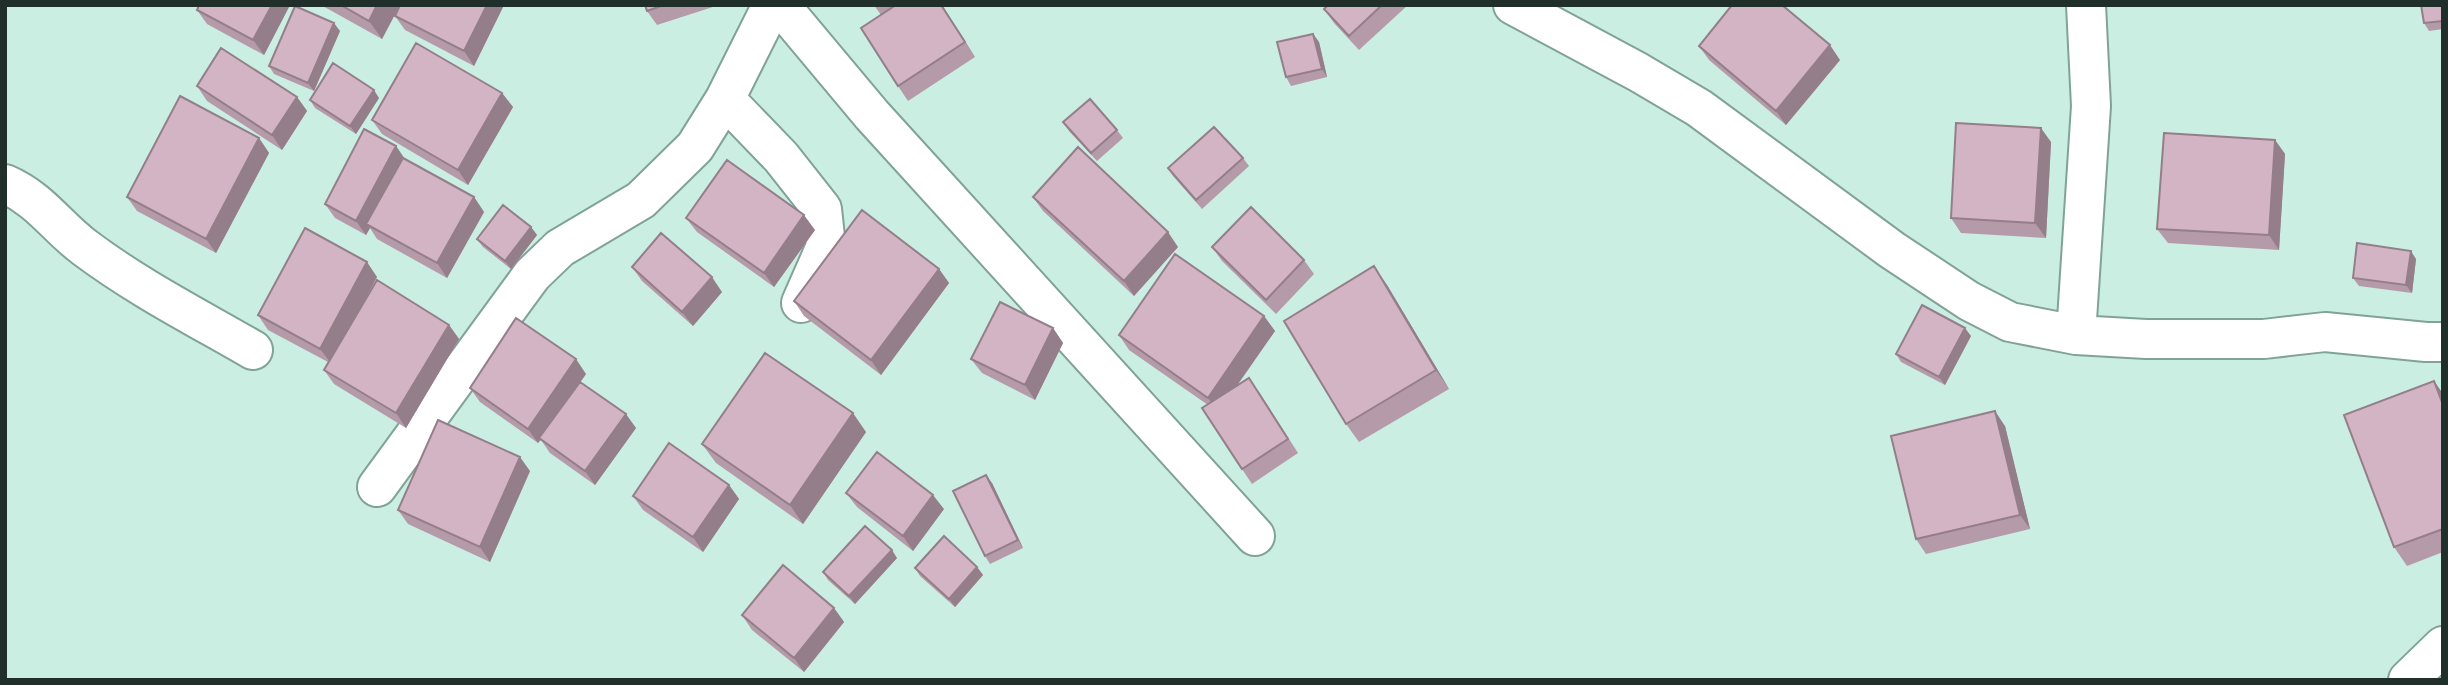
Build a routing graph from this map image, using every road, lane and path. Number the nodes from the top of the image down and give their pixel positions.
1 (772, 5) edge
2 (780, 5) edge
3 (1513, 5) edge
4 (2086, 5) edge
5 (725, 99) junction
6 (5, 184) edge
7 (801, 303) edge
8 (2076, 335) junction
9 (2443, 342) edge
10 (253, 350) dead end
11 (377, 487) dead end
12 (1255, 536) dead end
13 (2443, 646) edge
14 (2408, 680) edge

1 - 5 street
2 - 12 street
3 - 8 street
4 - 8 street
5 - 7 street
5 - 11 street
6 - 10 street
8 - 9 street
13 - 14 street

